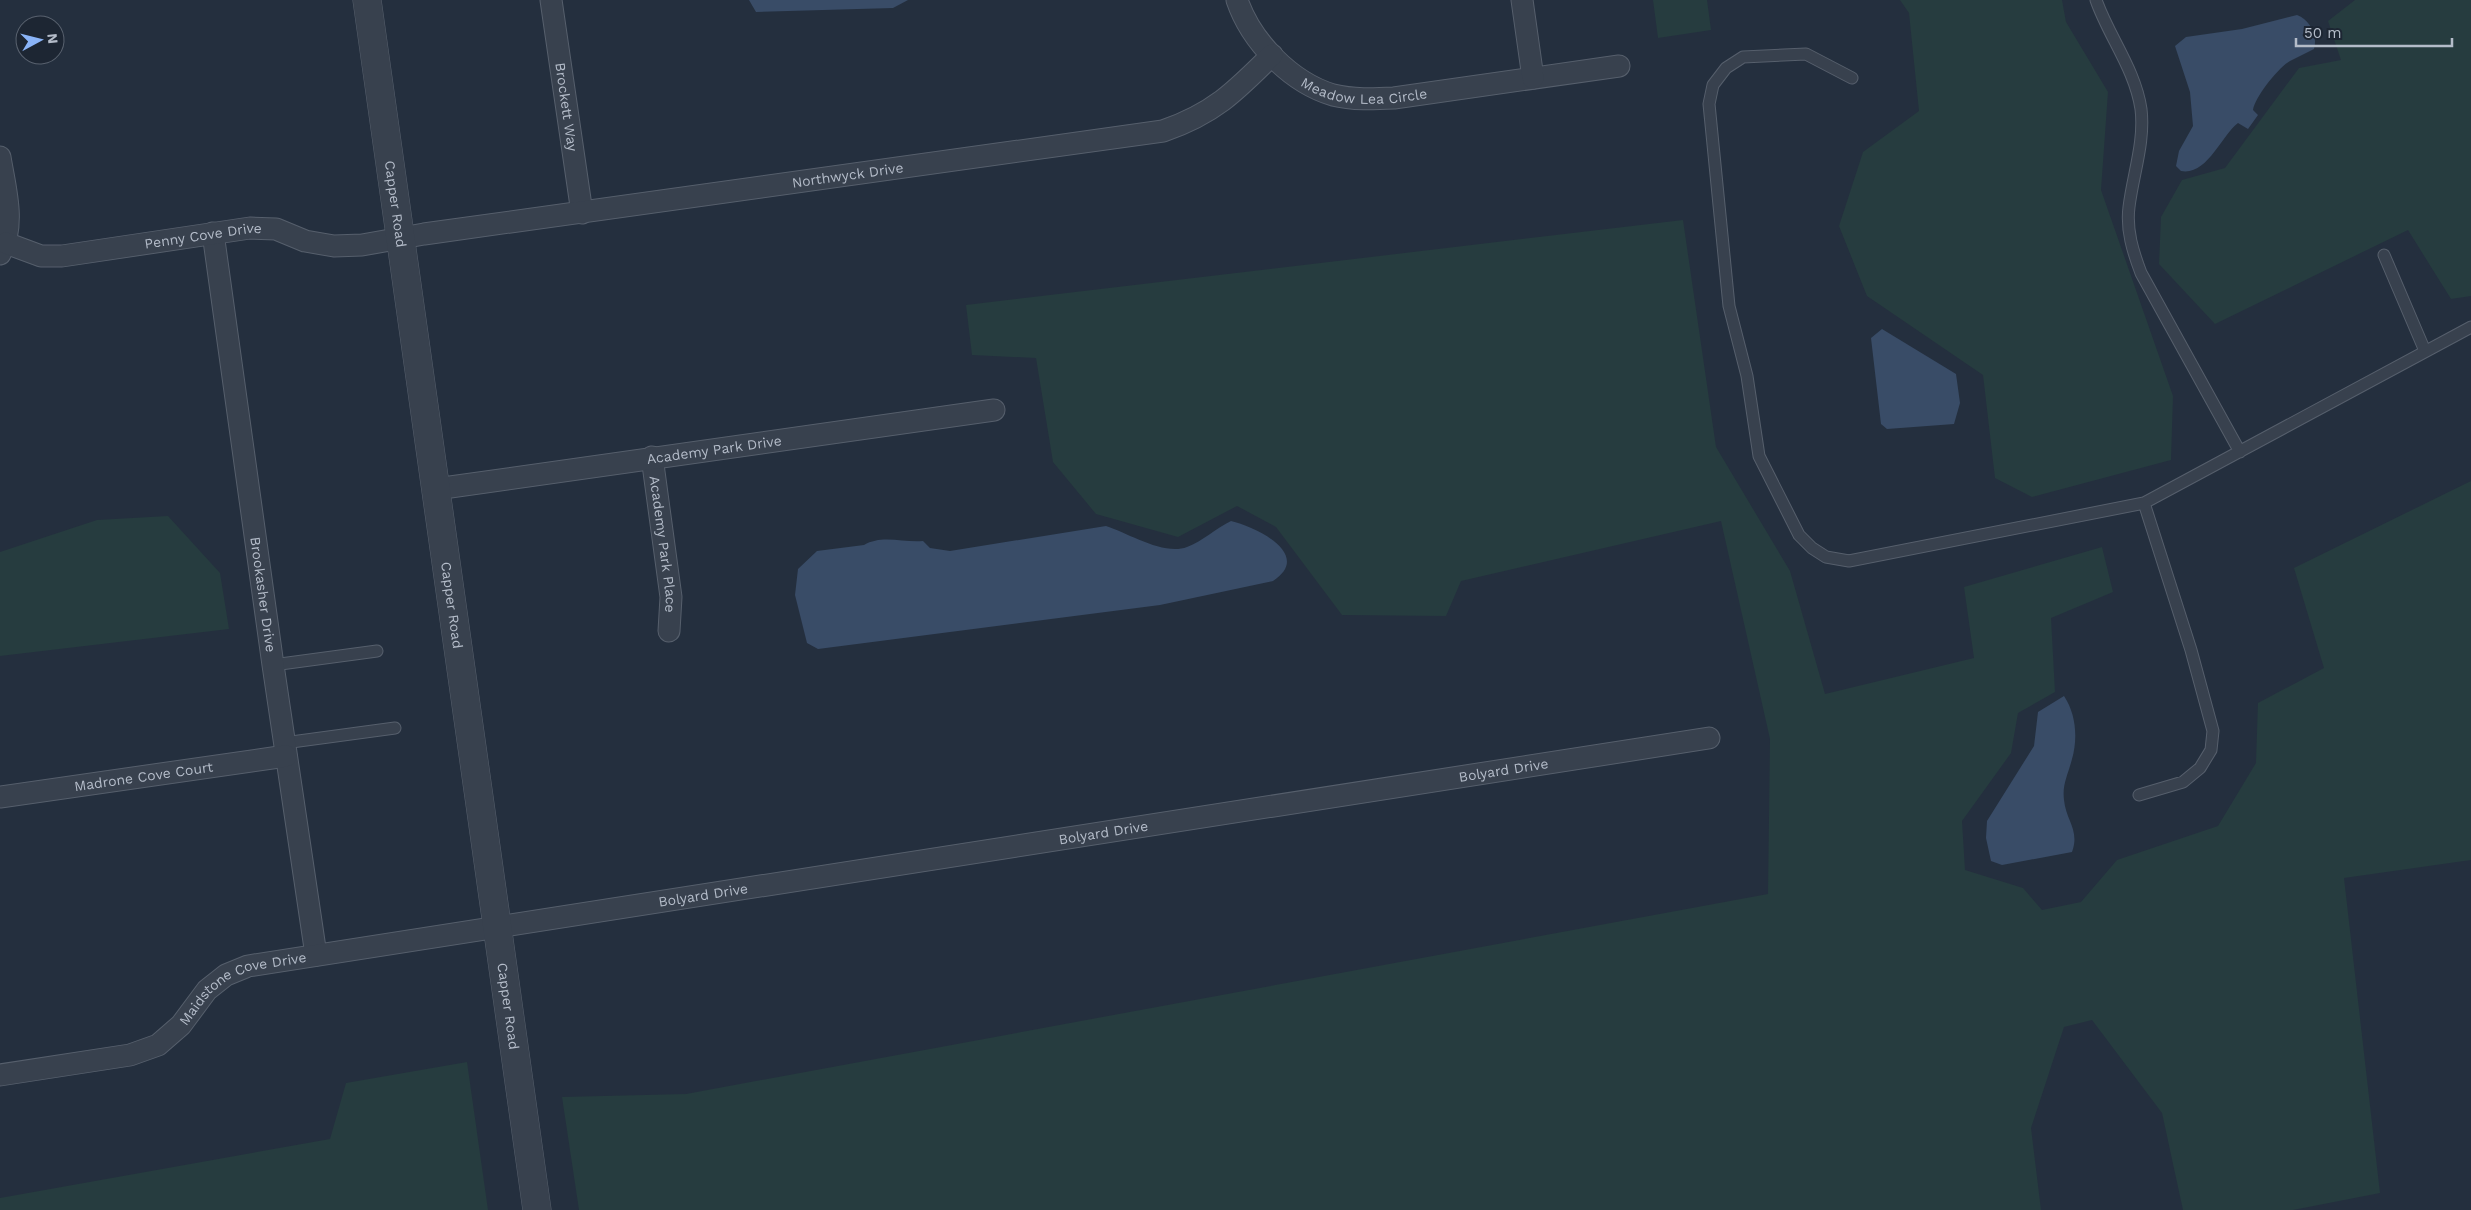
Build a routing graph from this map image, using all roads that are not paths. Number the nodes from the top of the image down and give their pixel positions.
1 (367, 0) edge
2 (551, 0) edge
3 (1237, 0) edge
4 (1522, 0) edge
5 (2096, 0) edge
6 (1272, 56) junction
7 (1619, 66) dead end
8 (1532, 78) junction
9 (1852, 78) dead end
10 (0, 157) edge
11 (582, 213) junction
12 (213, 233) junction
13 (400, 238) junction
14 (3, 248) edge
15 (2384, 254) dead end
16 (2471, 327) edge
17 (2425, 351) junction
18 (994, 410) dead end
19 (2240, 452) junction
20 (652, 457) junction
21 (436, 488) junction
22 (2144, 504) junction
23 (669, 631) dead end
24 (377, 650) dead end
25 (273, 666) junction
26 (395, 728) dead end
27 (1709, 738) dead end
28 (285, 750) junction
29 (2139, 795) dead end
30 (0, 797) edge
31 (498, 927) junction
32 (316, 955) junction
33 (0, 1075) edge
34 (537, 1210) edge

1 - 13 street, Capper Road
2 - 11 street, Brockett Way
3 - 6 street, Meadow Lea Circle
4 - 8 street
5 - 19 lane
6 - 8 street, Meadow Lea Circle
6 - 11 street, Northwyck Drive
7 - 8 street
9 - 22 lane
10 - 14 street
11 - 13 street, Northwyck Drive
12 - 13 street, Penny Cove Drive
12 - 14 street, Penny Cove Drive
12 - 25 street, Brookasher Drive
13 - 21 street, Capper Road
15 - 17 lane
16 - 17 lane
17 - 19 lane
18 - 20 street, Academy Park Drive
19 - 22 lane
20 - 21 street, Academy Park Drive
20 - 23 street, Academy Park Place
21 - 31 street, Capper Road
22 - 29 lane
24 - 25 lane
25 - 28 street, Brookasher Drive
26 - 28 lane
27 - 31 street, Bolyard Drive
28 - 30 street, Madrone Cove Court
28 - 32 street, Brookasher Drive
31 - 32 street, Maidstone Cove Drive
31 - 34 street, Capper Road
32 - 33 street, Maidstone Cove Drive

